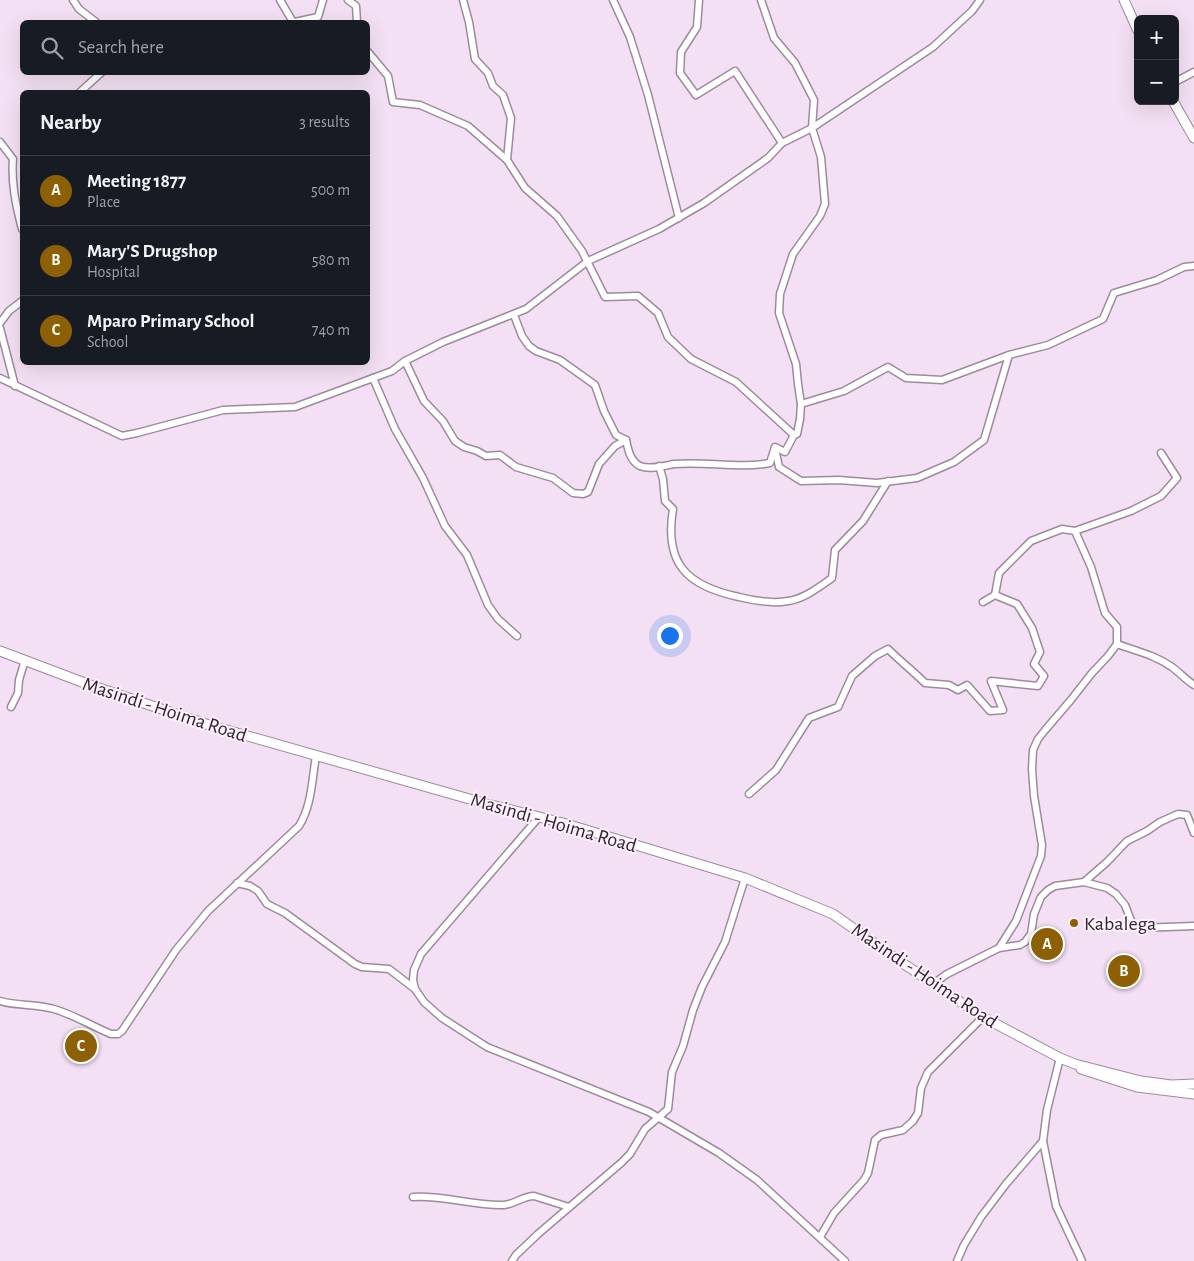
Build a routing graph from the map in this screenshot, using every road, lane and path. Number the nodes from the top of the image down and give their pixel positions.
1 (73, 0) edge
2 (280, 0) edge
3 (323, 0) edge
4 (348, 0) edge
5 (463, 0) edge
6 (613, 0) edge
7 (699, 0) edge
8 (761, 0) edge
9 (980, 0) edge
10 (1124, 0) edge
11 (93, 20) edge
12 (293, 20) edge
13 (304, 20) edge
14 (358, 20) edge
15 (1134, 22) edge
16 (370, 54) edge
17 (1194, 72) edge
18 (99, 75) edge
19 (1179, 80) edge
20 (82, 90) edge
21 (1175, 105) edge
22 (812, 128) junction
23 (1194, 138) edge
24 (0, 142) edge
25 (782, 143) junction
26 (507, 160) junction
27 (679, 218) junction
28 (20, 220) edge
29 (588, 261) junction
30 (1194, 266) edge
31 (20, 303) edge
32 (514, 315) junction
33 (0, 323) edge
34 (0, 328) edge
35 (1009, 355) junction
36 (405, 362) junction
37 (0, 378) edge
38 (373, 378) junction
39 (15, 386) junction
40 (801, 404) junction
41 (794, 435) junction
42 (626, 440) junction
43 (774, 447) junction
44 (1161, 453) dead end
45 (659, 466) junction
46 (888, 481) junction
47 (1075, 531) junction
48 (995, 595) junction
49 (983, 602) dead end
50 (517, 636) dead end
51 (1117, 644) junction
52 (0, 651) edge
53 (25, 660) junction
54 (1194, 685) edge
55 (11, 707) dead end
56 (316, 756) junction
57 (749, 794) dead end
58 (539, 817) junction
59 (1194, 833) edge
60 (745, 878) junction
61 (1084, 882) junction
62 (237, 883) junction
63 (1194, 926) edge
64 (1000, 948) junction
65 (933, 984) junction
66 (415, 989) junction
67 (0, 1001) edge
68 (984, 1017) junction
69 (1060, 1058) junction
70 (1075, 1064) junction
71 (1194, 1084) edge
72 (1194, 1094) edge
73 (657, 1117) junction
74 (1043, 1142) junction
75 (413, 1197) dead end
76 (569, 1207) junction
77 (820, 1237) junction
78 (512, 1261) edge
79 (845, 1261) edge
80 (957, 1261) edge
81 (1082, 1261) edge

1 - 11 street
2 - 12 street
3 - 13 street
4 - 14 street
5 - 26 street
6 - 27 street
7 - 25 street
8 - 22 street
9 - 22 street
10 - 15 main road
16 - 26 street
17 - 19 street
18 - 20 street
21 - 23 main road
22 - 25 street
22 - 40 street
24 - 28 street
25 - 27 street
26 - 29 street
27 - 29 street
29 - 32 street
29 - 41 street
30 - 35 street
31 - 33 street
32 - 36 street
32 - 42 street
34 - 39 street
35 - 40 street
35 - 46 street
36 - 38 street
36 - 42 street
37 - 39 street
38 - 39 street
38 - 50 street
40 - 41 street
41 - 43 street
42 - 45 street
43 - 45 street
43 - 46 street
44 - 47 street
45 - 46 street
47 - 48 street
47 - 51 street
48 - 49 street
48 - 57 street
51 - 54 street
51 - 64 street
52 - 53 main road, Masindi - Hoima Road
53 - 55 street
53 - 56 main road, Masindi - Hoima Road
56 - 58 main road, Masindi - Hoima Road
56 - 62 street
58 - 60 main road, Masindi - Hoima Road
58 - 66 street
59 - 61 street
60 - 65 main road, Masindi - Hoima Road
60 - 73 street
61 - 63 street
61 - 64 street
62 - 66 street
62 - 67 street
64 - 65 street
65 - 68 main road, Masindi - Hoima Road
66 - 73 street
68 - 69 main road, Masindi - Hoima Road
68 - 77 street
69 - 70 main road, Masindi - Hoima Road
69 - 74 street
70 - 71 main road, Masindi - Hoima Road
70 - 72 main road, Masindi - Hoima Road
73 - 76 street
73 - 77 street
74 - 80 street
74 - 81 street
75 - 76 street
76 - 78 street
77 - 79 street

